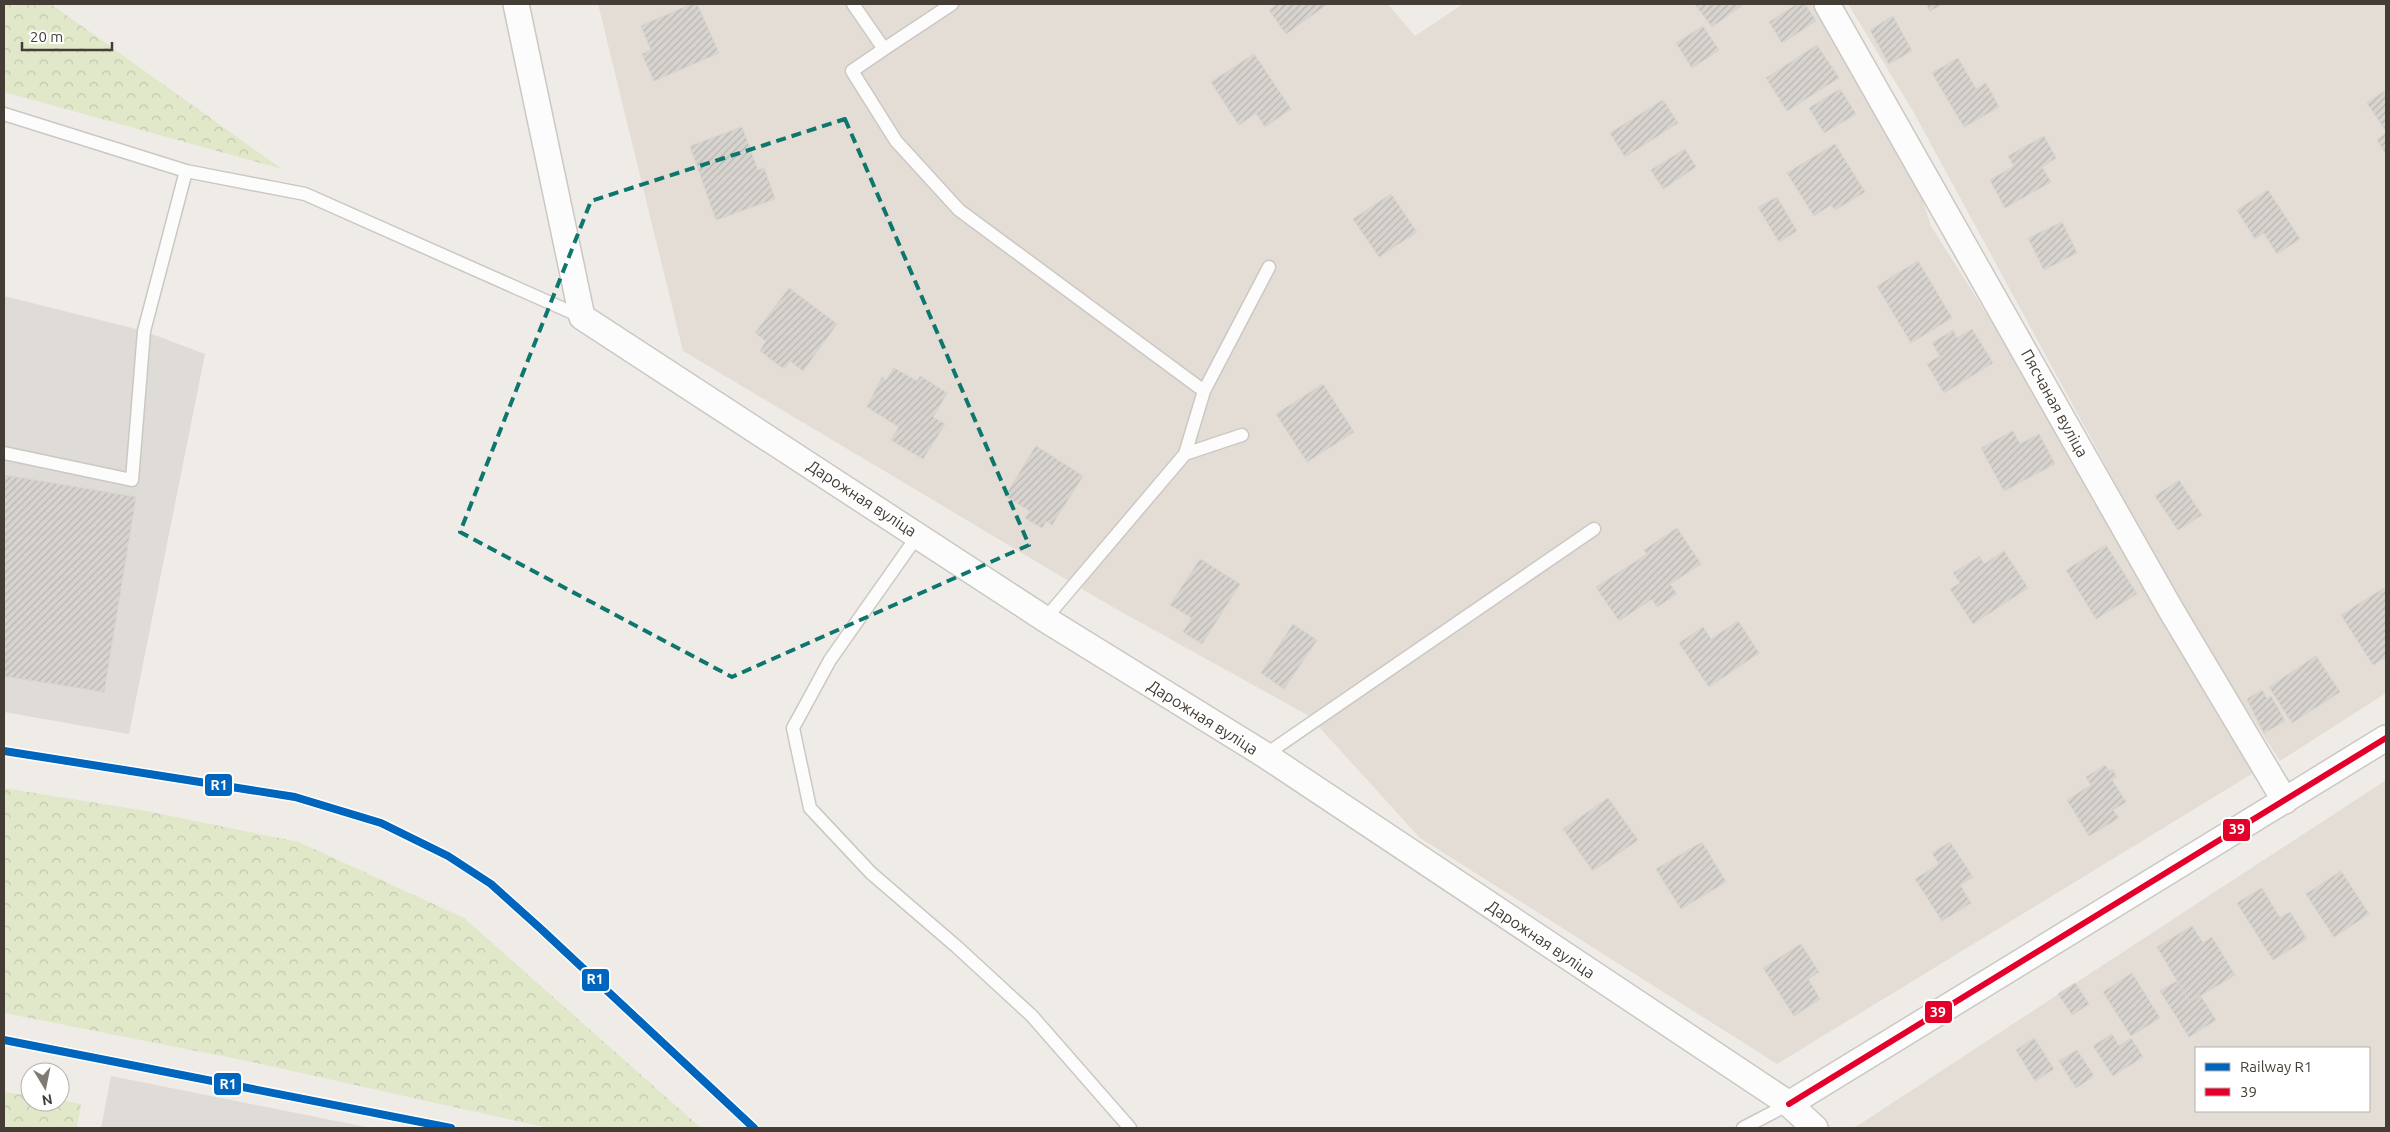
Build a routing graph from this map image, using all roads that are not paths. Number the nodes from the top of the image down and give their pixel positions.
1 (516, 4) edge
2 (853, 4) edge
3 (952, 4) edge
4 (1827, 4) edge
5 (884, 49) junction
6 (4, 114) edge
7 (186, 171) junction
8 (1269, 267) dead end
9 (582, 317) junction
10 (1204, 391) junction
11 (1242, 435) dead end
12 (4, 453) edge
13 (1185, 454) junction
14 (1594, 529) dead end
15 (918, 535) junction
16 (1045, 619) junction
17 (2386, 738) edge
18 (1265, 755) junction
19 (2285, 801) junction
20 (1789, 1104) junction
21 (1130, 1128) edge
22 (1744, 1128) edge
23 (1815, 1128) edge

1 - 9 street
2 - 5 lane
3 - 5 lane
4 - 19 street, Пясчаная вуліца
5 - 10 lane
6 - 7 lane
7 - 9 lane
7 - 12 lane
8 - 10 lane
9 - 15 street, Дарожная вуліца
10 - 13 lane
11 - 13 lane
13 - 16 lane
14 - 18 lane
15 - 16 street, Дарожная вуліца
15 - 21 lane
16 - 18 street, Дарожная вуліца
17 - 19 street
18 - 20 street, Дарожная вуліца
19 - 20 street
20 - 22 lane
20 - 23 street, Дарожная вуліца

